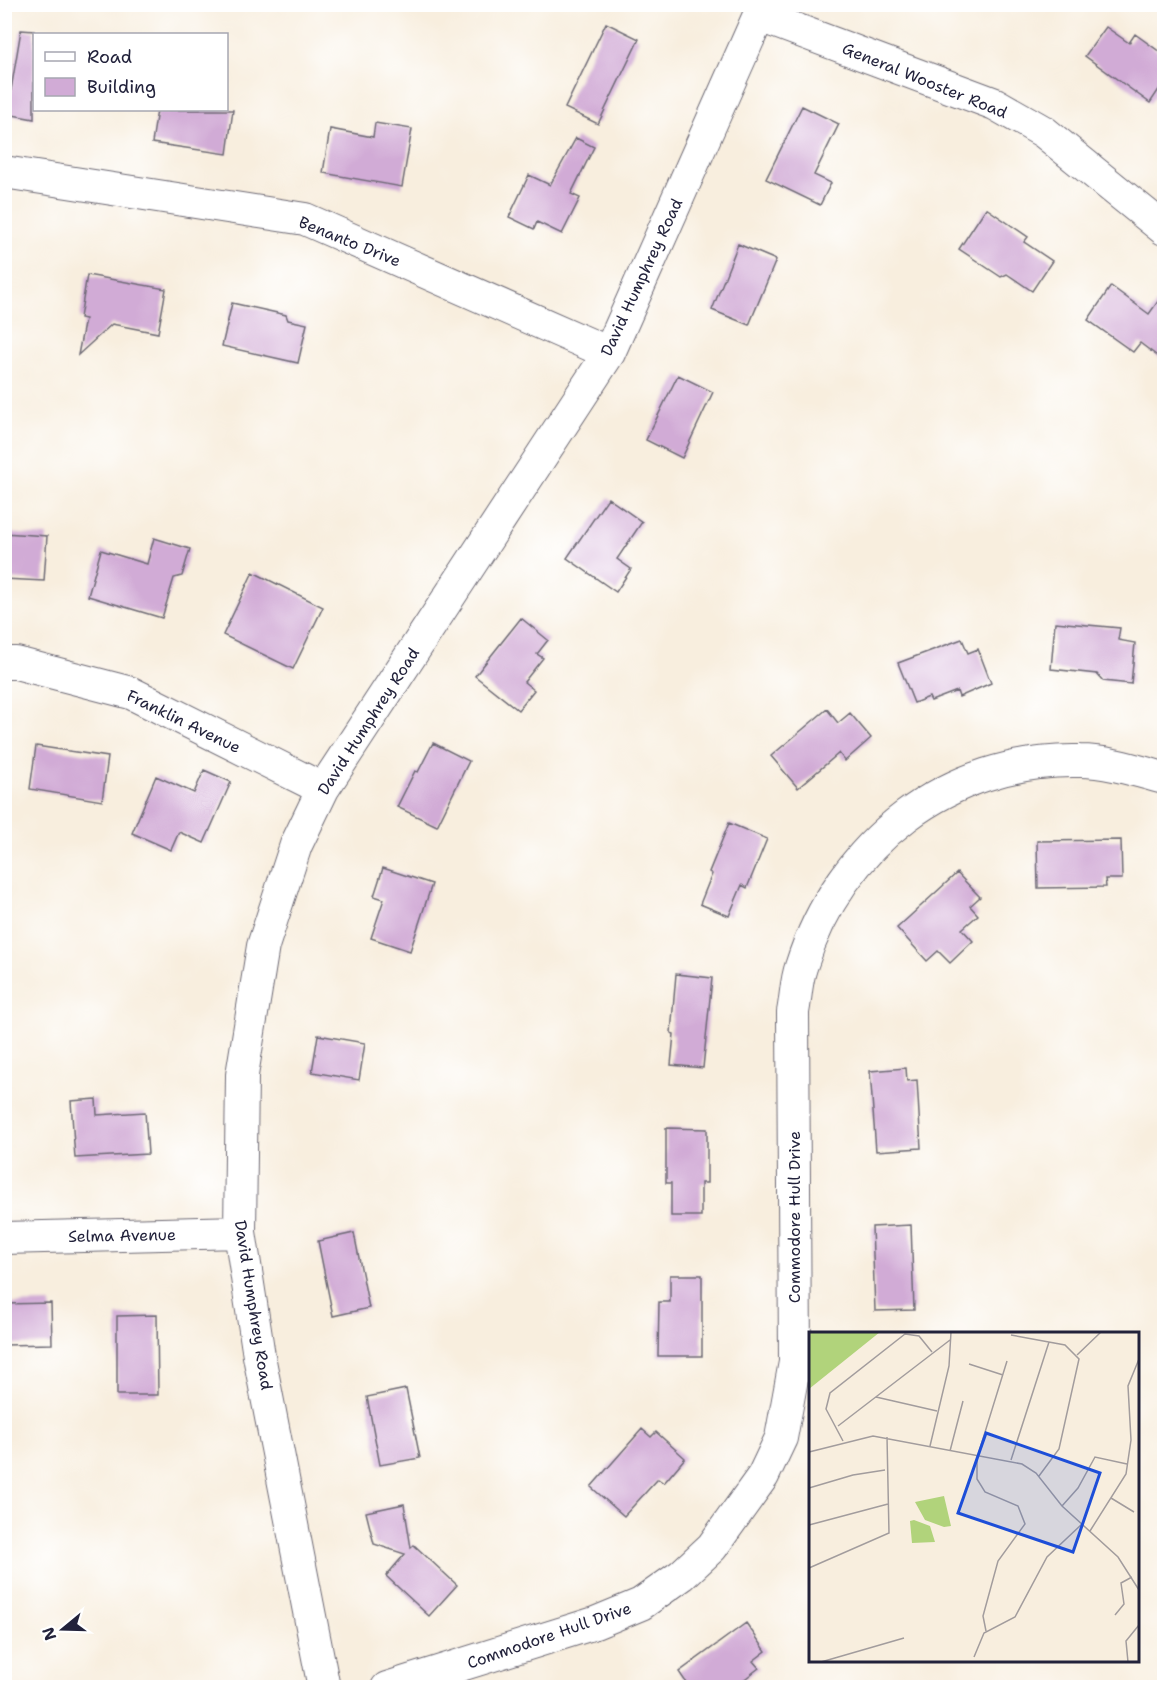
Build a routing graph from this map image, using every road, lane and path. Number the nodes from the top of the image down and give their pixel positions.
1 (762, 10) edge
2 (4, 172) edge
3 (1164, 229) edge
4 (609, 352) junction
5 (4, 663) edge
6 (1164, 778) edge
7 (323, 789) junction
8 (240, 1232) junction
9 (4, 1238) edge
10 (324, 1688) edge
11 (387, 1688) edge

1 - 3 street, General Wooster Road
1 - 4 street, David Humphrey Road
2 - 4 street, Benanto Drive
4 - 7 street, David Humphrey Road
5 - 7 street, Franklin Avenue
6 - 11 street, Commodore Hull Drive
7 - 8 street, David Humphrey Road
8 - 9 street, Selma Avenue
8 - 10 street, David Humphrey Road

